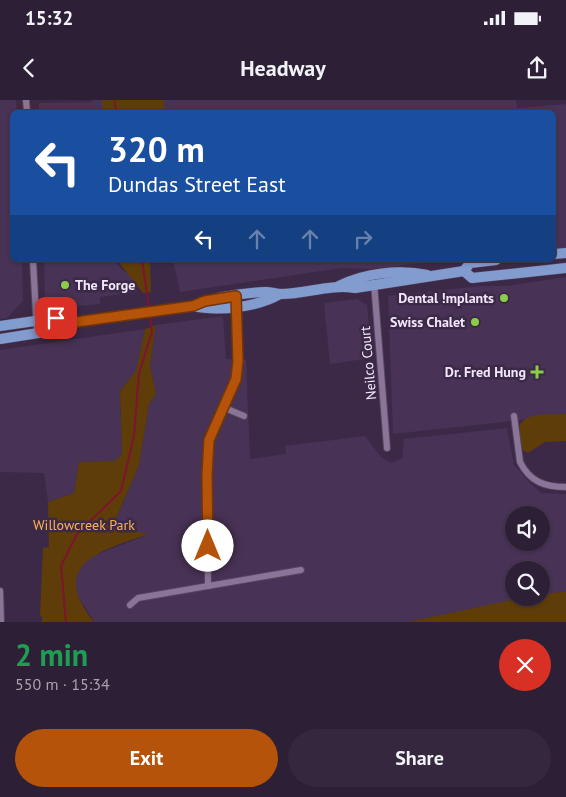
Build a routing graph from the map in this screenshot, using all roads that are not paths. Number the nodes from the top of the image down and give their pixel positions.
1 (33, 262) edge
2 (479, 262) edge
3 (566, 268) edge
4 (464, 271) junction
5 (373, 281) junction
6 (236, 301) junction
7 (36, 321) junction
8 (76, 322) junction
9 (0, 326) edge
10 (37, 334) junction
11 (0, 339) edge
12 (225, 408) junction
13 (244, 416) dead end
14 (514, 416) dead end
15 (387, 448) dead end
16 (566, 487) edge
17 (301, 570) dead end
18 (208, 586) junction
19 (0, 591) edge
20 (130, 605) dead end
21 (1, 622) edge

1 - 7 street
2 - 4 main road
3 - 4 main road
4 - 5 main road
5 - 6 main road
5 - 15 street, Neilco Court
6 - 8 main road
6 - 12 street
7 - 8 main road
7 - 9 main road
7 - 10 street
8 - 10 main road
10 - 11 main road
12 - 13 street
12 - 18 street
14 - 16 street
17 - 18 street
18 - 20 street
19 - 21 street

